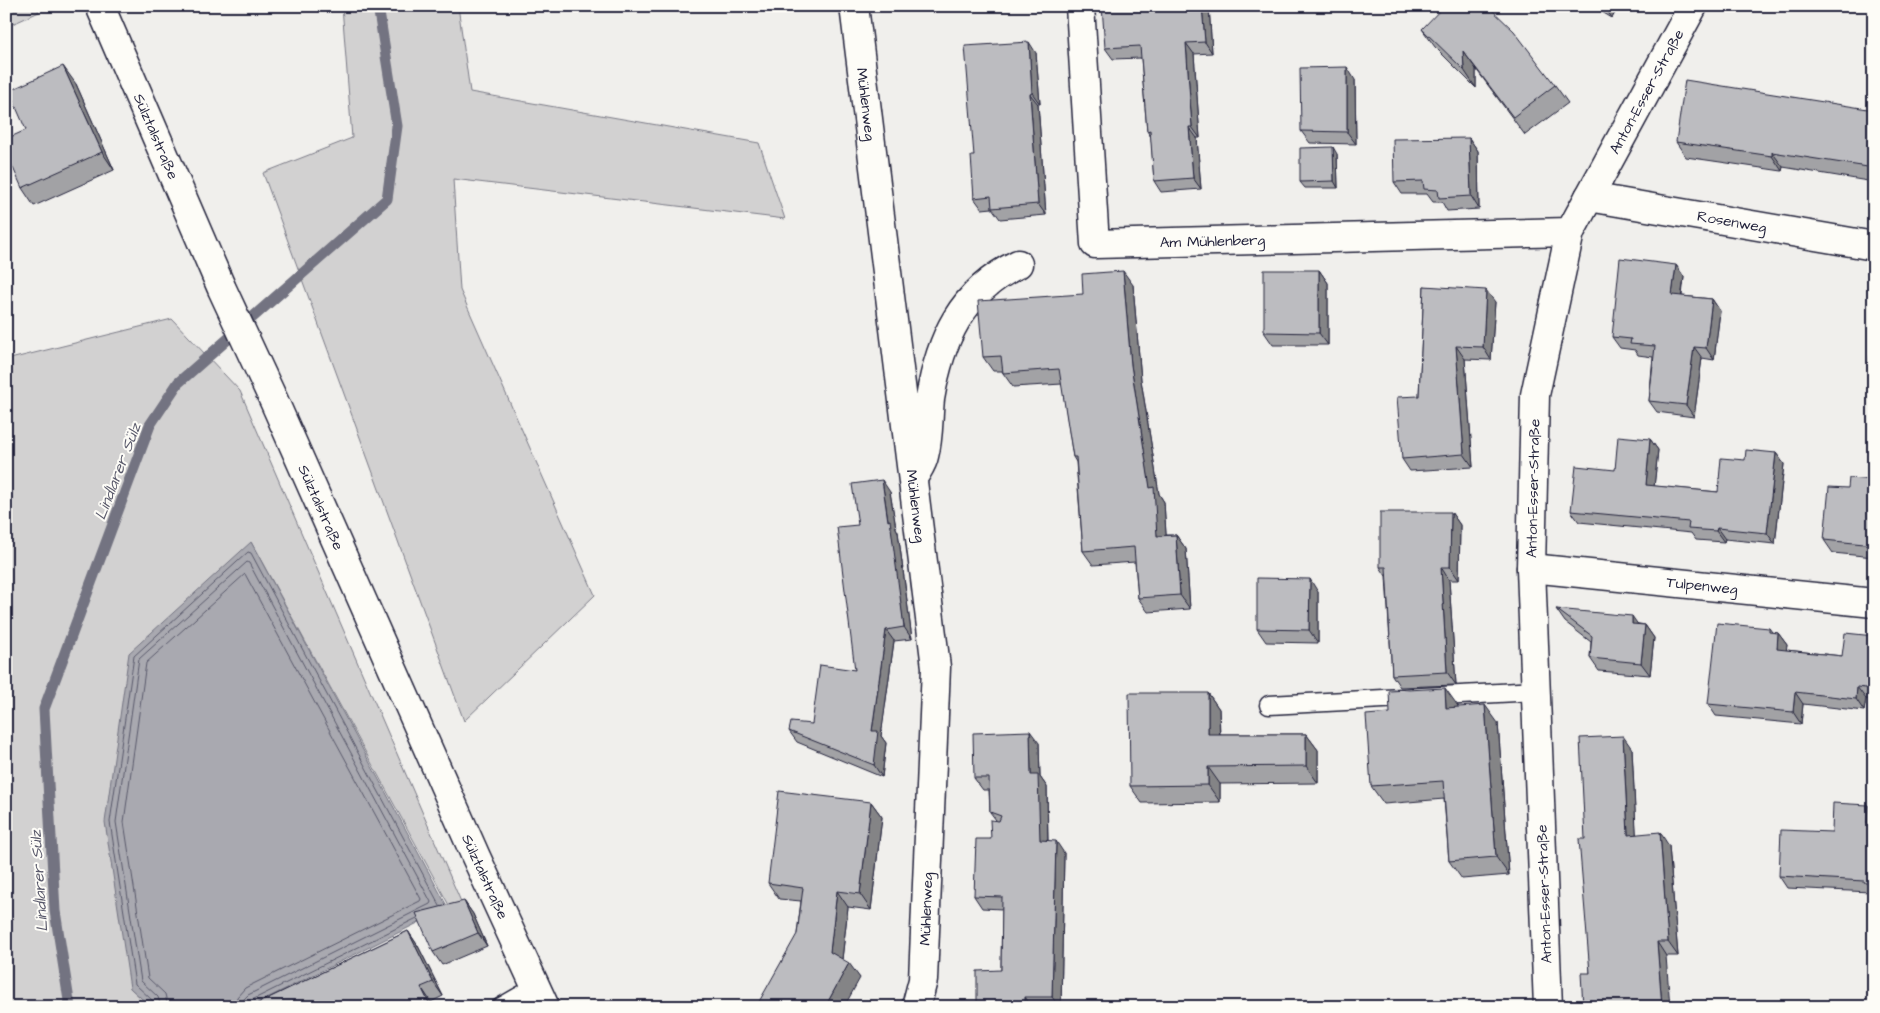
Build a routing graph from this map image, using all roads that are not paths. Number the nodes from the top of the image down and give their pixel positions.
1 (100, 6) edge
2 (854, 6) edge
3 (1080, 6) edge
4 (1693, 6) edge
5 (1589, 197) junction
6 (1570, 232) junction
7 (1874, 246) edge
8 (1018, 264) dead end
9 (912, 481) junction
10 (1531, 568) junction
11 (1874, 604) edge
12 (1536, 691) junction
13 (1269, 705) dead end
14 (541, 997) edge
15 (501, 1007) edge
16 (916, 1007) edge
17 (1548, 1007) edge

1 - 14 street, Sülztalstraße
2 - 9 street, Mühlenweg
3 - 6 street, Am Mühlenberg
4 - 5 street, Anton-Esser-Straße
5 - 6 street, Anton-Esser-Straße
5 - 7 street, Rosenweg
6 - 10 street, Anton-Esser-Straße
8 - 9 street
9 - 16 street, Mühlenweg
10 - 11 street, Tulpenweg
10 - 12 street, Anton-Esser-Straße
12 - 13 lane
12 - 17 street, Anton-Esser-Straße
14 - 15 lane

